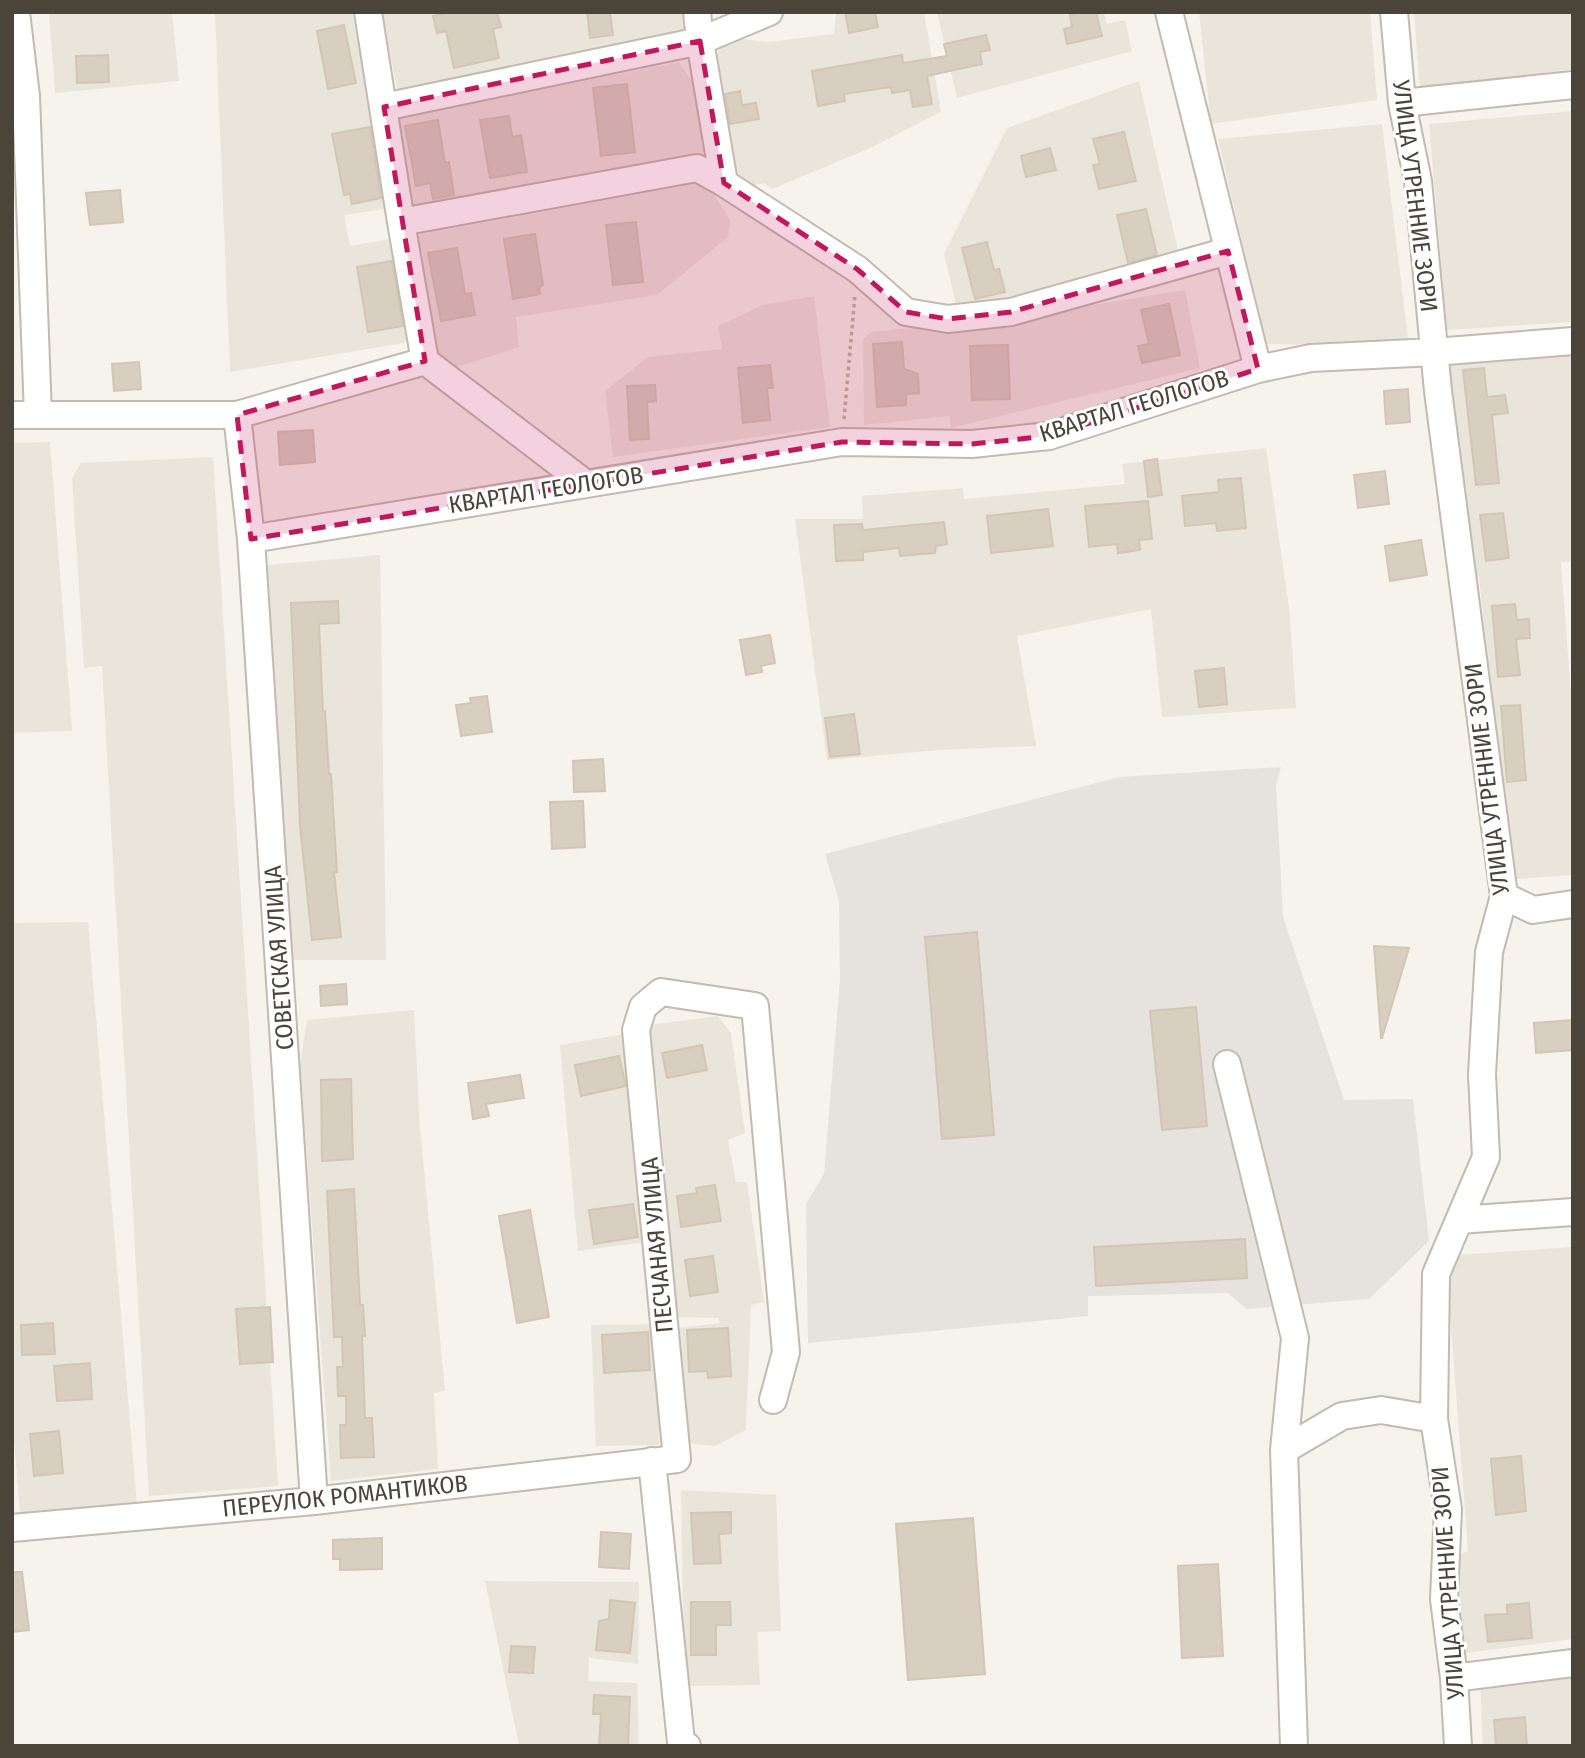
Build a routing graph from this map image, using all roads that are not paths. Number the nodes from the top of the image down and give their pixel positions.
1 (16, 12) edge
2 (368, 12) edge
3 (697, 12) edge
4 (768, 12) edge
5 (1169, 12) edge
6 (1394, 12) edge
7 (700, 41) junction
8 (1573, 85) edge
9 (19, 97) edge
10 (1402, 103) junction
11 (384, 107) junction
12 (724, 183) junction
13 (401, 222) junction
14 (1228, 251) junction
15 (1573, 341) edge
16 (1434, 352) junction
17 (425, 361) junction
18 (1258, 369) junction
19 (25, 415) edge
20 (237, 415) junction
21 (586, 484) junction
22 (251, 538) junction
23 (1504, 896) junction
24 (1573, 904) edge
25 (1227, 1064) dead end
26 (1573, 1212) edge
27 (1459, 1220) junction
28 (773, 1400) dead end
29 (1434, 1419) junction
30 (1284, 1450) junction
31 (665, 1460) junction
32 (314, 1501) junction
33 (12, 1528) edge
34 (1573, 1663) edge
35 (1454, 1678) junction
36 (687, 1746) edge
37 (1294, 1746) edge
38 (1458, 1746) edge

1 - 9 street
2 - 11 street
3 - 7 street
4 - 7 street
5 - 14 street, КВАРТАЛ ГЕОЛОГОВ
6 - 10 street, УЛИЦА УТРЕННИЕ ЗОРИ
7 - 11 street
7 - 12 street
8 - 10 street
9 - 19 street
10 - 16 street, УЛИЦА УТРЕННИЕ ЗОРИ
11 - 13 street
12 - 13 street
12 - 14 street
13 - 17 street
14 - 18 street, КВАРТАЛ ГЕОЛОГОВ
15 - 16 street, КВАРТАЛ ГЕОЛОГОВ
16 - 18 street, КВАРТАЛ ГЕОЛОГОВ
16 - 23 street, УЛИЦА УТРЕННИЕ ЗОРИ
17 - 20 street
17 - 21 street
18 - 21 street, КВАРТАЛ ГЕОЛОГОВ
19 - 20 street
20 - 22 street, СОВЕТСКАЯ УЛИЦА
21 - 22 street, КВАРТАЛ ГЕОЛОГОВ
22 - 32 street, СОВЕТСКАЯ УЛИЦА
23 - 24 street
23 - 27 street, УЛИЦА УТРЕННИЕ ЗОРИ
25 - 30 street
26 - 27 street
27 - 29 street, УЛИЦА УТРЕННИЕ ЗОРИ
28 - 31 street, ПЕСЧАНАЯ УЛИЦА
29 - 30 street
29 - 35 street, УЛИЦА УТРЕННИЕ ЗОРИ
30 - 37 street
31 - 32 street, ПЕРЕУЛОК РОМАНТИКОВ
31 - 36 street, ПЕСЧАНАЯ УЛИЦА
32 - 33 street, ПЕРЕУЛОК РОМАНТИКОВ
34 - 35 street
35 - 38 street, УЛИЦА УТРЕННИЕ ЗОРИ

